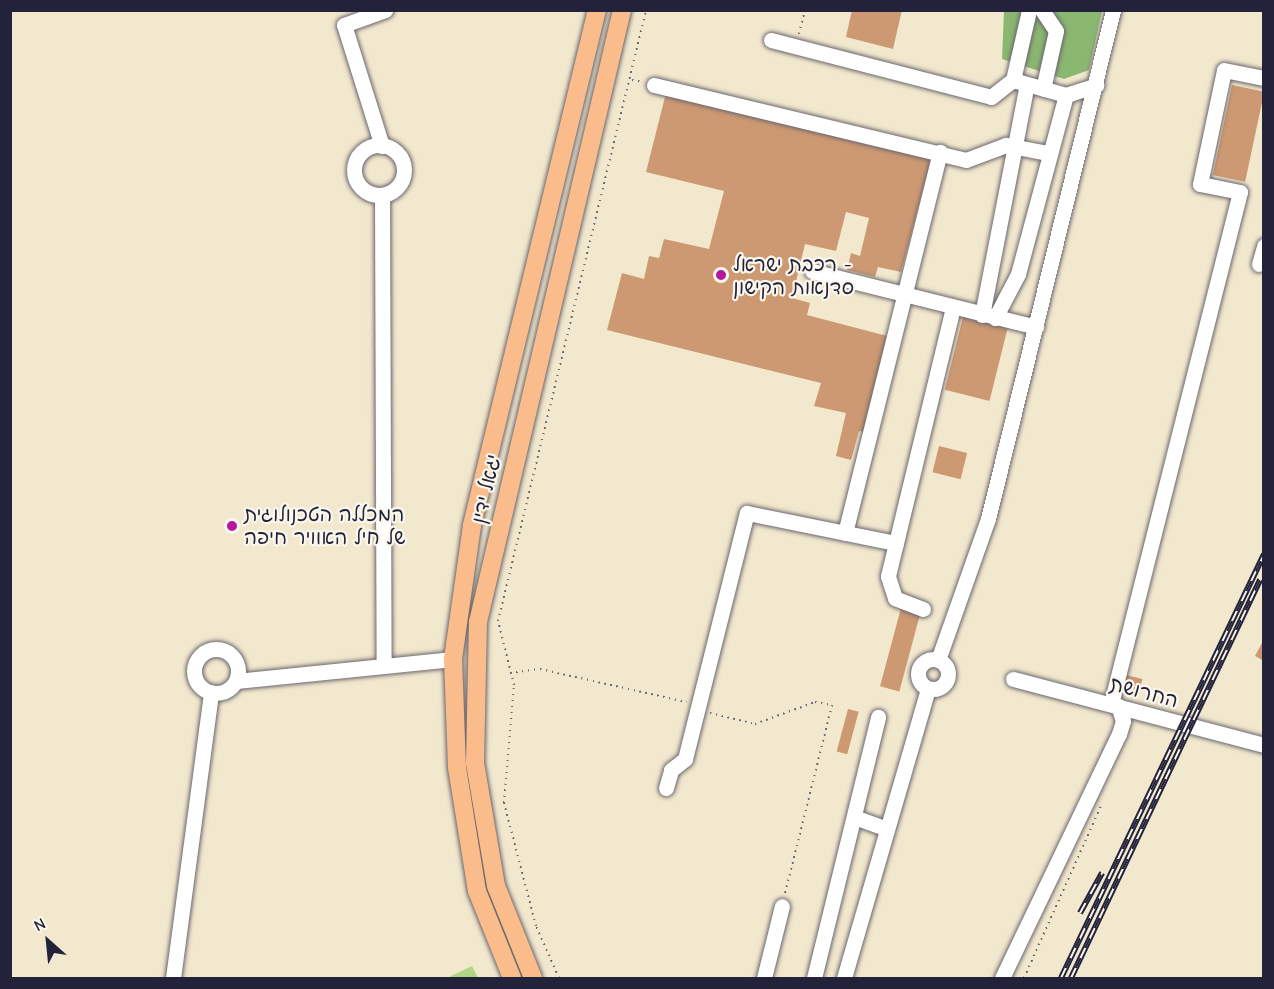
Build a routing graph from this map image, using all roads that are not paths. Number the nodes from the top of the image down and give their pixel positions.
1 (385, 10) edge
2 (597, 10) edge
3 (622, 10) edge
4 (1029, 10) edge
5 (1042, 10) edge
6 (1113, 10) edge
7 (771, 40) dead end
8 (1263, 78) edge
9 (1020, 82) junction
10 (654, 85) dead end
11 (1096, 85) junction
12 (1043, 89) junction
13 (1066, 95) junction
14 (1014, 144) junction
15 (382, 146) junction
16 (940, 152) junction
17 (1048, 153) junction
18 (382, 195) junction
19 (1263, 246) edge
20 (1259, 264) dead end
21 (812, 271) dead end
22 (903, 296) junction
23 (953, 307) junction
24 (989, 316) junction
25 (1036, 327) junction
26 (845, 533) junction
27 (896, 543) junction
28 (923, 609) dead end
29 (453, 659) junction
30 (938, 660) junction
31 (384, 666) junction
32 (1014, 679) dead end
33 (236, 681) junction
34 (928, 688) junction
35 (211, 693) junction
36 (1114, 705) junction
37 (878, 717) dead end
38 (1113, 726) dead end
39 (1263, 745) edge
40 (666, 788) dead end
41 (857, 818) junction
42 (885, 828) junction
43 (782, 906) road end
44 (173, 978) edge
45 (513, 978) edge
46 (533, 978) edge
47 (764, 978) edge
48 (814, 978) edge
49 (843, 978) edge
50 (1002, 978) edge

1 - 15 street
2 - 29 main road, יגאל ידין
3 - 46 main road, יגאל ידין
4 - 9 street
5 - 12 street
6 - 11 street
7 - 9 street
8 - 36 street
9 - 12 street
9 - 14 street
10 - 16 street
11 - 13 street
11 - 25 street
12 - 13 street
13 - 17 street
14 - 16 street
14 - 17 street
14 - 24 street
15 - 18 street
15 - 18 street
16 - 22 street
17 - 24 street
18 - 31 street
19 - 20 street
21 - 22 street
22 - 23 street
22 - 26 street
23 - 24 street
23 - 27 street
24 - 25 street
25 - 30 street
26 - 27 street
26 - 40 street
27 - 28 street
29 - 31 street
29 - 45 main road, יגאל ידין
30 - 34 street
30 - 34 street
31 - 33 street
32 - 36 street, החרושת
33 - 35 street
33 - 35 street
34 - 42 street
35 - 44 street
36 - 38 street
36 - 39 street, החרושת
36 - 50 street
37 - 41 street
41 - 42 street
41 - 48 street
42 - 49 street
43 - 47 street

